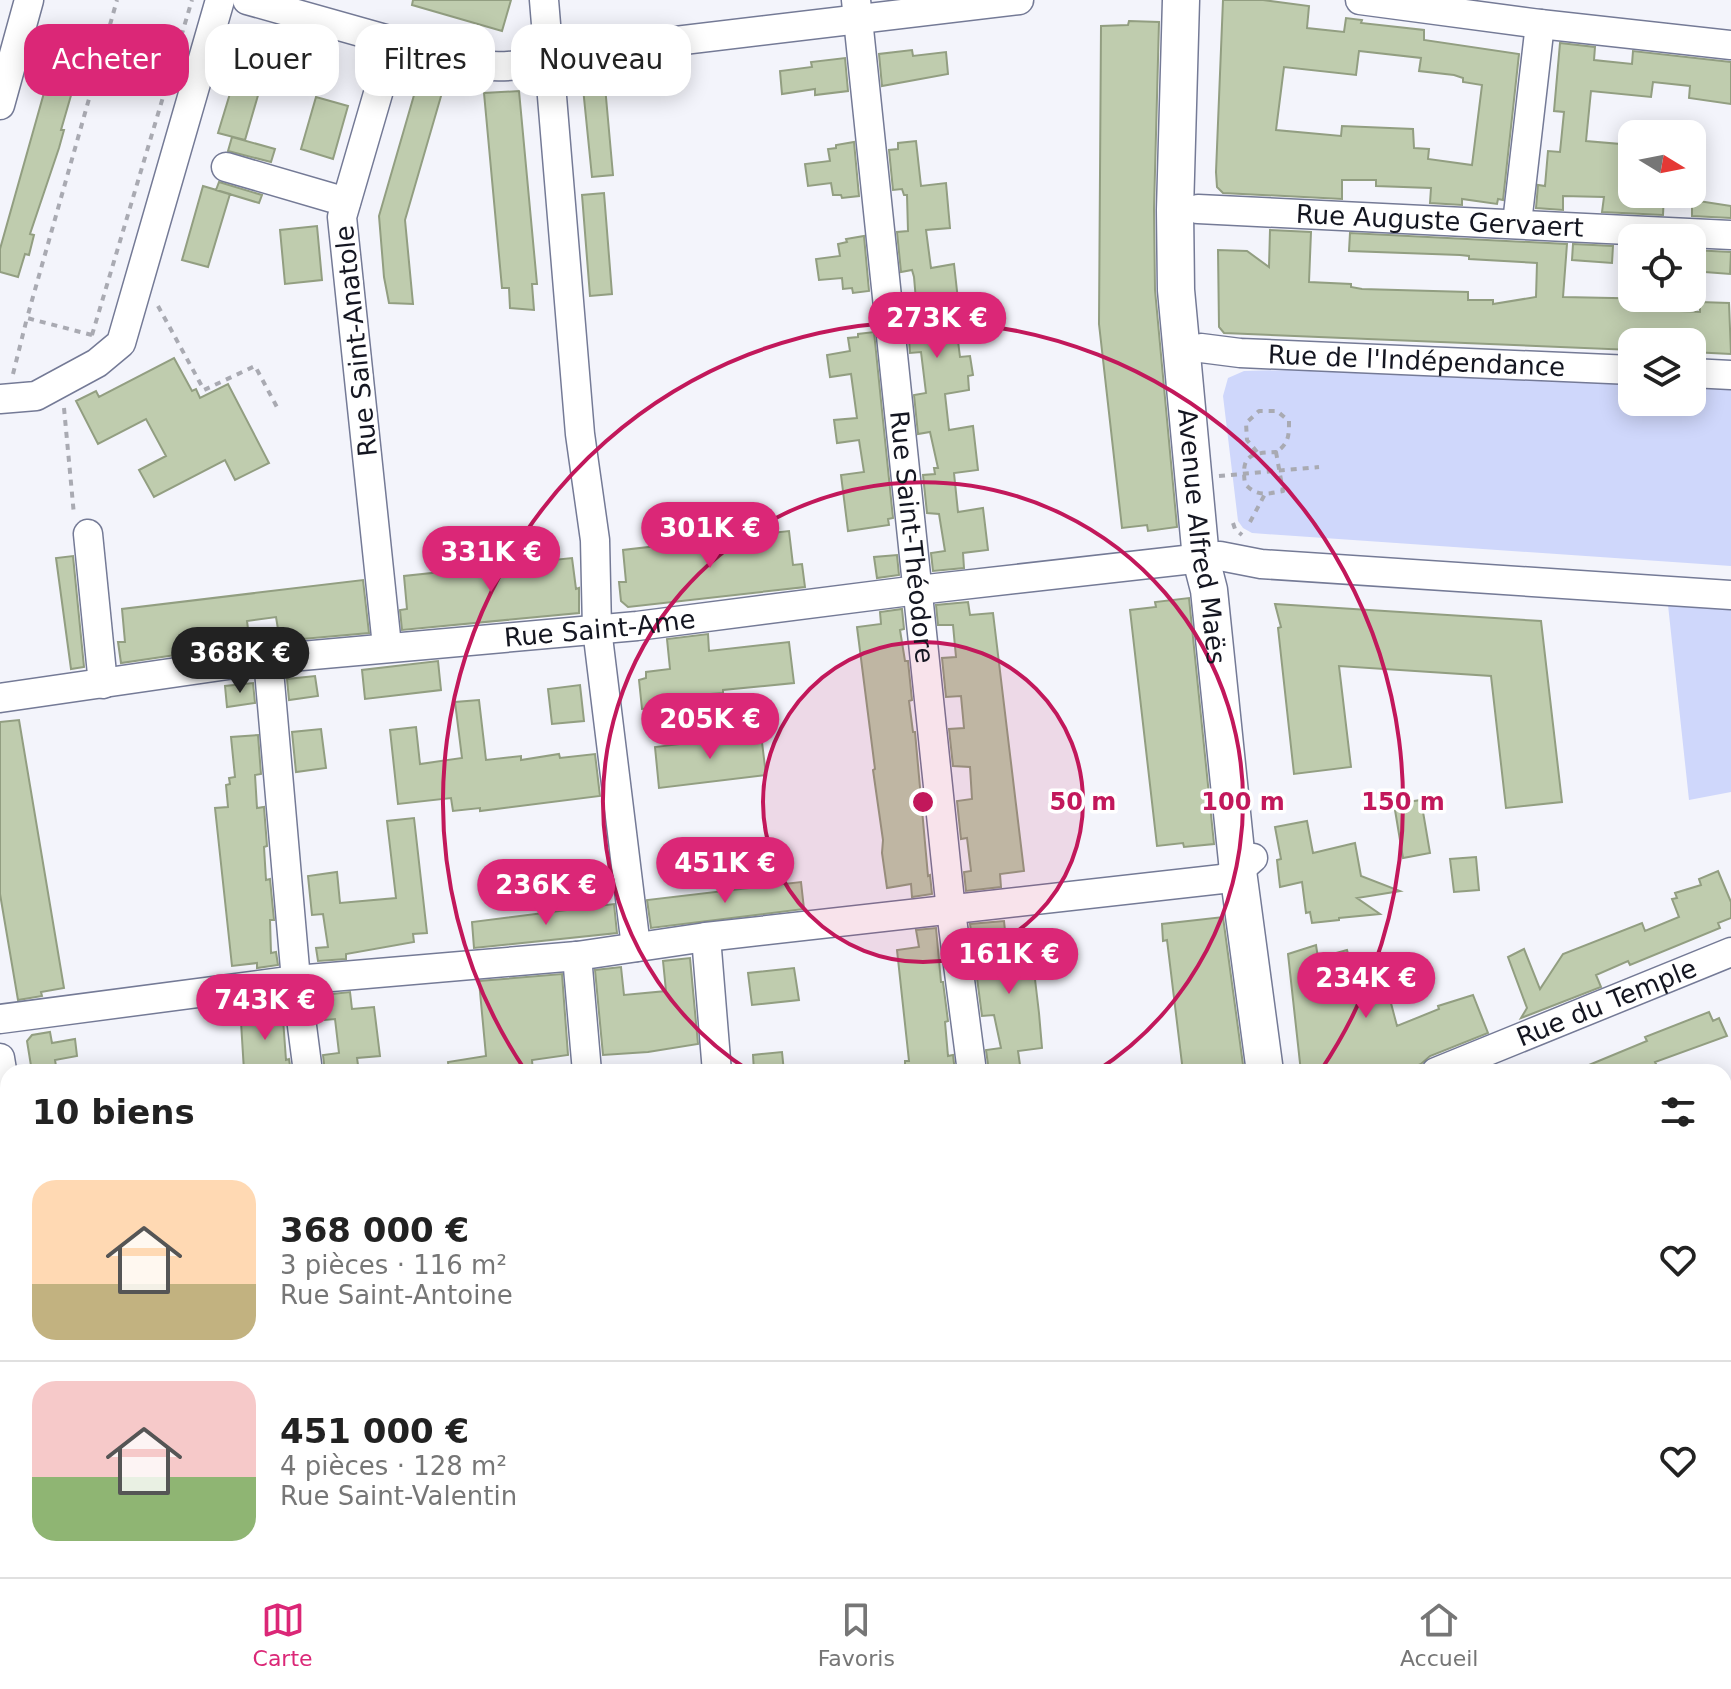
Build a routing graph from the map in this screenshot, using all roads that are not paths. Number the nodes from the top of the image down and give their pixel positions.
1 (29, 0) edge
2 (220, 0) edge
3 (247, 0) edge
4 (544, 0) edge
5 (1019, 0) edge
6 (1181, 0) edge
7 (1199, 0) edge
8 (1360, 0) edge
9 (857, 9) edge
10 (546, 24) edge
11 (1540, 24) junction
12 (355, 31) edge
13 (691, 35) edge
14 (1731, 45) edge
15 (377, 96) edge
16 (552, 96) edge
17 (0, 105) edge
18 (226, 167) dead end
19 (346, 202) junction
20 (1198, 209) junction
21 (1517, 223) junction
22 (1731, 235) edge
23 (1201, 348) junction
24 (1618, 369) edge
25 (1706, 374) edge
26 (1731, 375) edge
27 (3, 398) edge
28 (82, 528) road end
29 (1210, 557) junction
30 (918, 590) junction
31 (1731, 595) edge
32 (597, 629) junction
33 (387, 646) junction
34 (268, 659) junction
35 (103, 684) junction
36 (0, 698) edge
37 (1246, 864) junction
38 (951, 911) junction
39 (706, 937) junction
40 (636, 947) junction
41 (1731, 952) edge
42 (577, 956) junction
43 (296, 980) junction
44 (0, 1019) edge
45 (1272, 1063) edge
46 (307, 1064) edge
47 (586, 1064) edge
48 (716, 1064) edge
49 (971, 1064) edge
50 (1456, 1064) edge

1 - 17 street
2 - 27 street
3 - 12 street
4 - 10 street
5 - 9 street
6 - 29 main road, Avenue Alfred Maës
7 - 20 main road, Avenue Alfred Maës
7 - 29 street
8 - 11 street
9 - 13 street
9 - 30 street, Rue Saint-Théodore
11 - 14 street
11 - 21 street
15 - 19 street, Rue Saint-Anatole
16 - 32 street
18 - 19 street
19 - 33 street, Rue Saint-Anatole
20 - 21 street, Rue Auguste Gervaert
20 - 23 main road, Avenue Alfred Maës
21 - 22 street, Rue Auguste Gervaert
23 - 24 street, Rue de l'Indépendance
23 - 29 main road, Avenue Alfred Maës
25 - 26 street
28 - 35 street
29 - 30 street, Rue Saint-Ame
29 - 31 street, Rue Saint-Ame
29 - 37 main road, Avenue Alfred Maës
30 - 32 street, Rue Saint-Ame
30 - 38 street, Rue Saint-Théodore
32 - 33 street, Rue Saint-Ame
32 - 40 street
33 - 34 street, Rue Saint-Ame
34 - 35 street, Rue Saint-Ame
34 - 43 street
35 - 36 street, Rue Saint-Ame
37 - 38 street
37 - 45 main road, Avenue Alfred Maës
38 - 39 street
38 - 49 street, Rue Saint-Théodore
39 - 40 street
39 - 48 street
40 - 42 street
41 - 50 street, Rue du Temple
42 - 43 street
42 - 47 street
43 - 44 street
43 - 46 street

